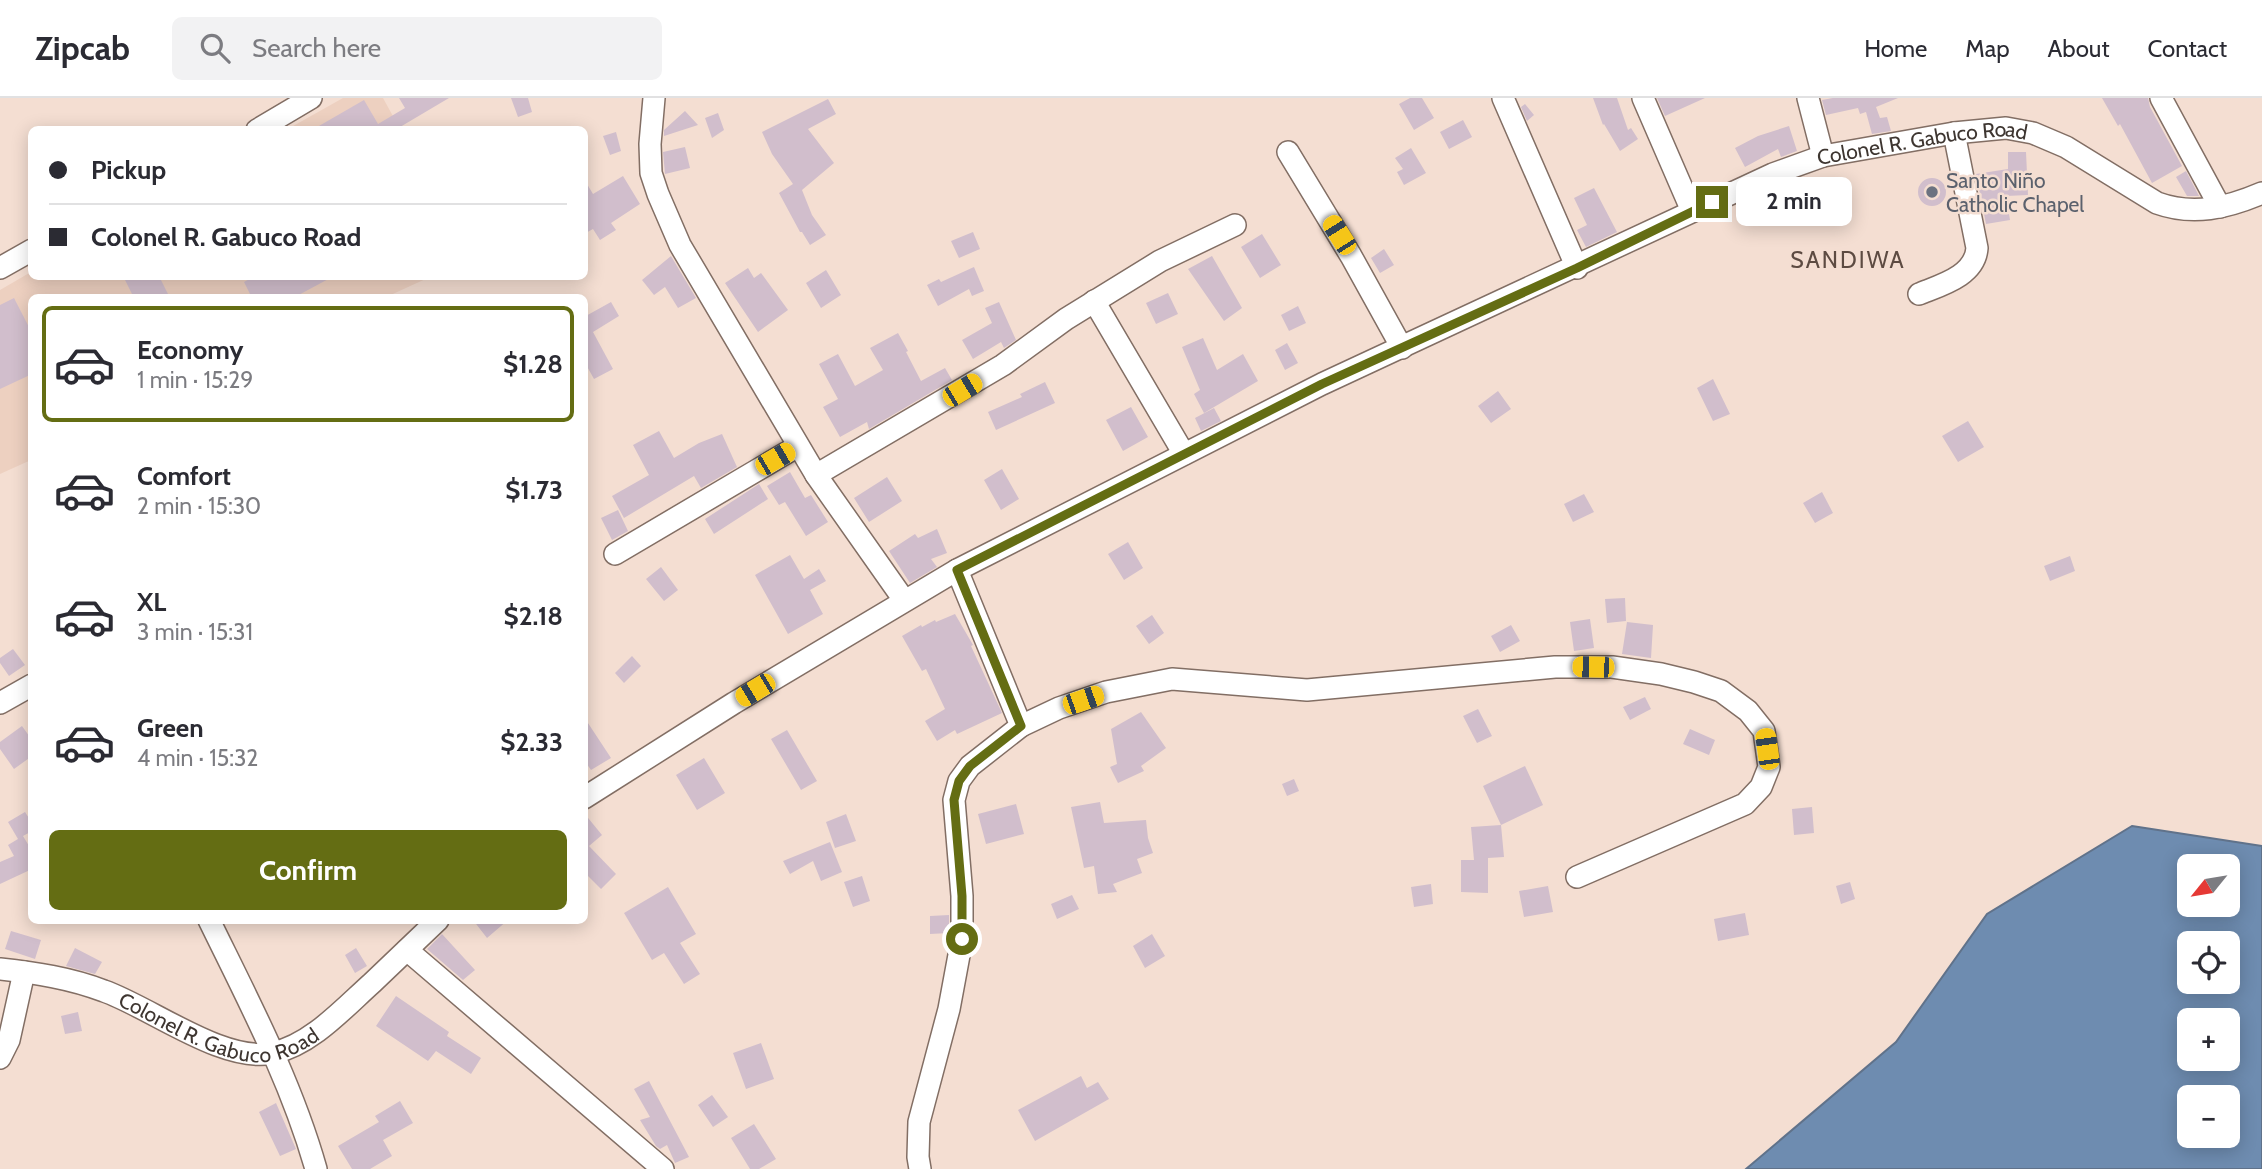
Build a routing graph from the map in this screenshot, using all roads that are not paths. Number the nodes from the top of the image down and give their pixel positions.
1 (311, 98) edge
2 (654, 98) edge
3 (1503, 98) edge
4 (1643, 98) edge
5 (1808, 98) edge
6 (2161, 98) edge
7 (264, 126) edge
8 (1954, 133) junction
9 (1288, 152) dead end
10 (1823, 156) junction
11 (2262, 193) edge
12 (2220, 207) junction
13 (1692, 211) junction
14 (1235, 225) dead end
15 (28, 252) edge
16 (0, 268) edge
17 (1577, 268) junction
18 (1919, 295) dead end
19 (1094, 301) junction
20 (1402, 348) junction
21 (798, 446) junction
22 (1184, 454) junction
23 (816, 475) junction
24 (615, 554) dead end
25 (957, 570) junction
26 (904, 600) junction
27 (28, 687) edge
28 (0, 703) edge
29 (1021, 726) junction
30 (588, 790) edge
31 (1577, 877) dead end
32 (211, 924) edge
33 (434, 924) edge
34 (407, 950) junction
35 (0, 969) edge
36 (24, 972) junction
37 (273, 1053) junction
38 (0, 1058) edge
39 (316, 1169) edge
40 (663, 1169) edge
41 (920, 1169) edge

1 - 7 street
2 - 21 street
3 - 17 street
4 - 13 street
5 - 10 street
6 - 12 street
8 - 10 street, Colonel R. Gabuco Road
8 - 12 street, Colonel R. Gabuco Road
8 - 18 street
9 - 20 street
10 - 13 street, Colonel R. Gabuco Road
11 - 12 street, Colonel R. Gabuco Road
13 - 17 street, Colonel R. Gabuco Road
14 - 19 street
15 - 16 street
17 - 20 street, Colonel R. Gabuco Road
19 - 22 street
19 - 23 street
20 - 22 street, Colonel R. Gabuco Road
21 - 23 street
21 - 24 street
22 - 25 street, Colonel R. Gabuco Road
23 - 26 street
25 - 26 street, Colonel R. Gabuco Road
25 - 29 street
26 - 30 street, Colonel R. Gabuco Road
27 - 28 street
29 - 31 street
29 - 41 street
32 - 37 street
33 - 34 street, Colonel R. Gabuco Road
34 - 37 street, Colonel R. Gabuco Road
34 - 40 street
35 - 36 street, Colonel R. Gabuco Road
36 - 37 street, Colonel R. Gabuco Road
36 - 38 street
37 - 39 street

